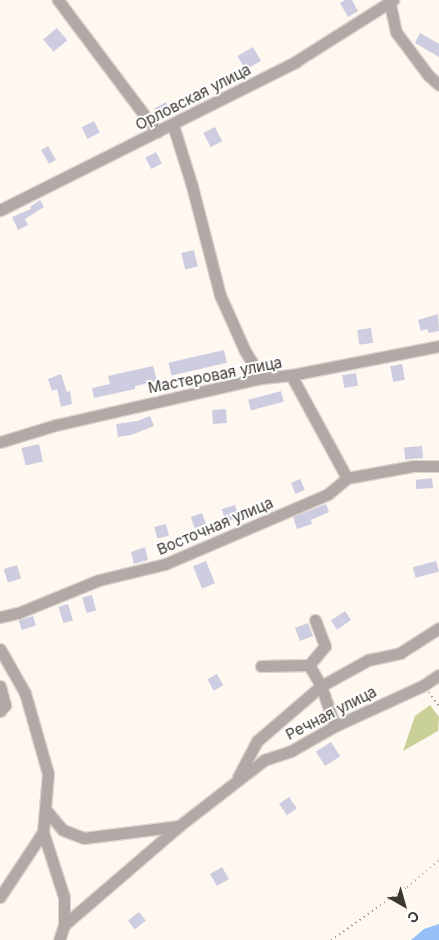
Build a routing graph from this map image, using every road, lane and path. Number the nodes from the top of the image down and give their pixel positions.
1 (58, 0) edge
2 (392, 2) edge
3 (439, 85) edge
4 (173, 125) junction
5 (157, 132) junction
6 (0, 210) edge
7 (439, 346) edge
8 (290, 375) junction
9 (262, 378) junction
10 (0, 442) edge
11 (439, 466) edge
12 (347, 478) junction
13 (0, 617) edge
14 (315, 620) dead end
15 (439, 628) edge
16 (0, 649) edge
17 (309, 664) junction
18 (261, 666) dead end
19 (439, 675) edge
20 (424, 685) junction
21 (0, 686) edge
22 (321, 686) junction
23 (439, 707) edge
24 (0, 711) edge
25 (335, 726) junction
26 (237, 779) junction
27 (46, 810) junction
28 (179, 826) junction
29 (43, 832) junction
30 (439, 860) edge
31 (0, 897) edge
32 (64, 925) junction
33 (59, 940) edge
34 (330, 940) edge

1 - 5 street
2 - 3 street
2 - 4 street, Орловская улица
4 - 5 street, Орловская улица
4 - 9 street
5 - 6 street, Орловская улица
7 - 8 street, Мастеровая улица
8 - 9 street, Мастеровая улица
8 - 12 street
9 - 10 street, Мастеровая улица
11 - 12 street, Восточная улица
12 - 13 street, Восточная улица
14 - 17 street
15 - 22 street, Речная улица
16 - 27 street
17 - 18 street
17 - 22 street
19 - 20 street, Речная улица
20 - 23 path
20 - 25 street, Речная улица
21 - 24 street
22 - 25 street
22 - 26 street, Речная улица
25 - 26 street, Речная улица
26 - 28 street, Речная улица
27 - 28 street
27 - 29 street
28 - 32 street, Речная улица
29 - 31 street
29 - 32 street
30 - 34 path
32 - 33 street

